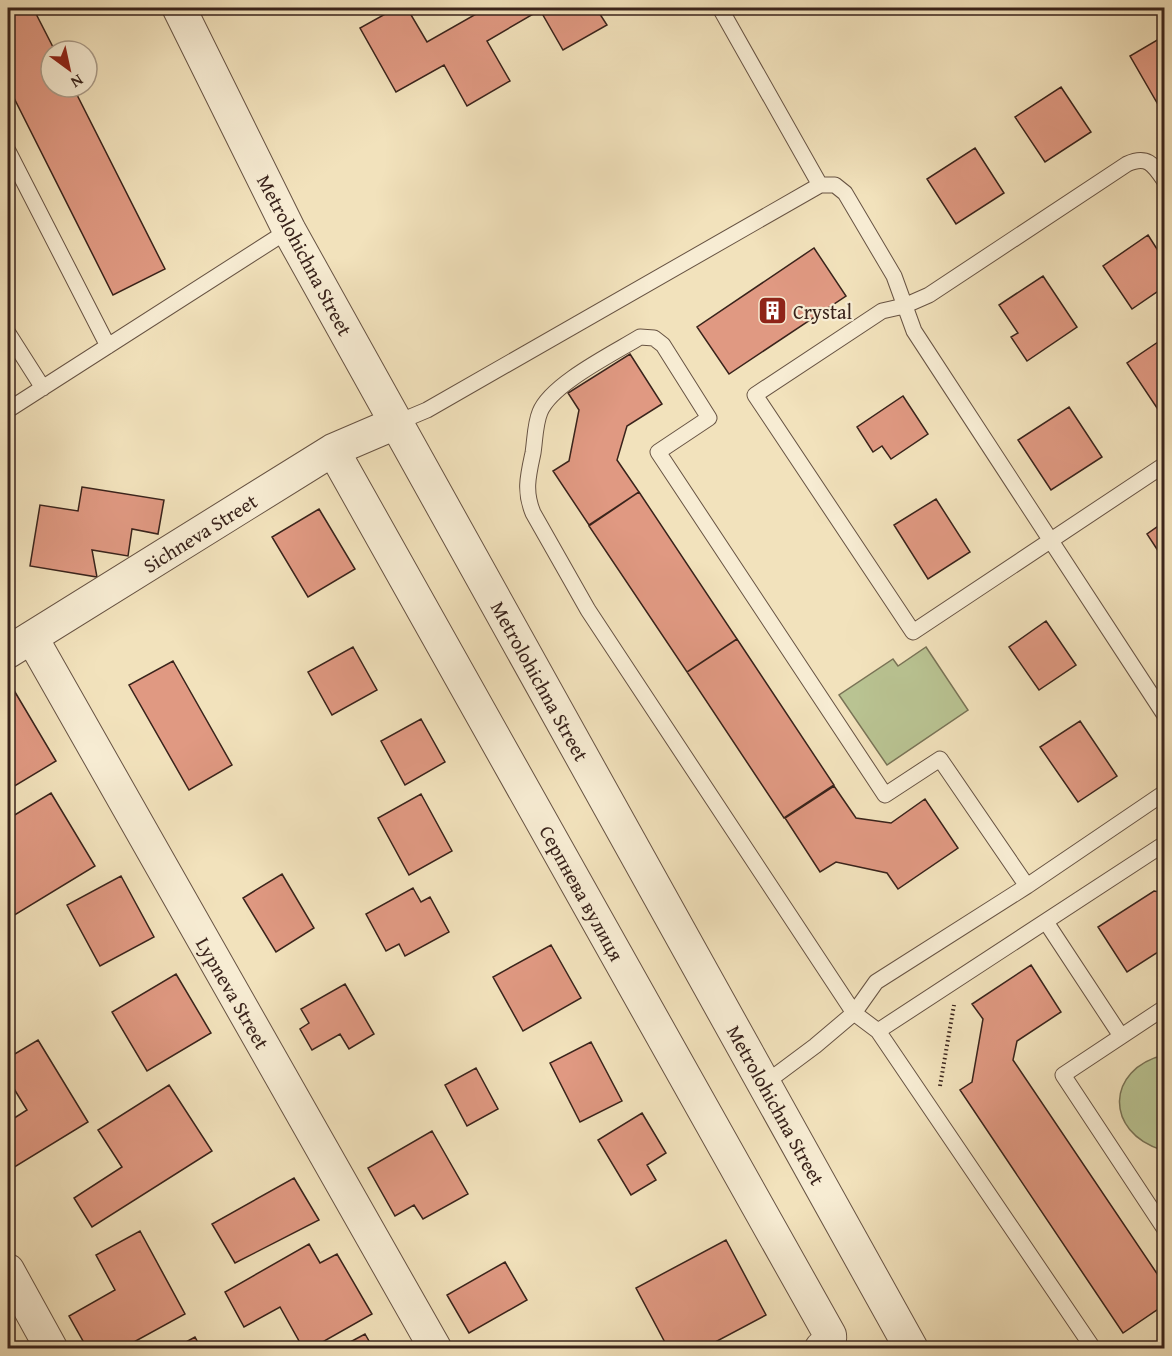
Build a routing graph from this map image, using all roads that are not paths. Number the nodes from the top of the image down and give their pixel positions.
1 (179, 8) edge
2 (720, 8) edge
3 (8, 151) edge
4 (1164, 180) edge
5 (820, 185) junction
6 (289, 230) junction
7 (904, 306) junction
8 (8, 333) edge
9 (108, 346) junction
10 (43, 388) junction
11 (8, 410) edge
12 (396, 423) junction
13 (333, 450) junction
14 (1164, 465) edge
15 (1052, 541) junction
16 (20, 645) edge
17 (1164, 714) edge
18 (1164, 794) edge
19 (1164, 844) edge
20 (1027, 886) junction
21 (1046, 922) junction
22 (1164, 1008) edge
23 (854, 1013) junction
24 (878, 1031) junction
25 (1121, 1036) junction
26 (765, 1084) junction
27 (1162, 1221) edge
28 (8, 1270) edge
29 (826, 1342) edge
30 (51, 1348) edge
31 (435, 1348) edge
32 (911, 1348) edge
33 (1093, 1348) edge

1 - 6 street, Metrolohichna Street
2 - 5 lane
3 - 9 lane
4 - 7 lane
5 - 7 lane
5 - 12 lane
6 - 9 lane
6 - 12 street, Metrolohichna Street
7 - 15 lane
7 - 15 lane
8 - 10 lane
9 - 10 lane
10 - 11 lane
12 - 13 street, Sichneva Street
12 - 26 street, Metrolohichna Street
13 - 16 street, Sichneva Street
13 - 29 street, Серпнева вулиця
14 - 15 lane
15 - 17 lane
16 - 31 street, Lypneva Street
18 - 20 lane
19 - 21 lane
20 - 23 lane
20 - 23 lane
21 - 24 lane
21 - 25 lane
22 - 25 lane
23 - 24 lane
23 - 26 lane
24 - 33 lane
25 - 27 lane
26 - 32 street, Metrolohichna Street
28 - 30 street

